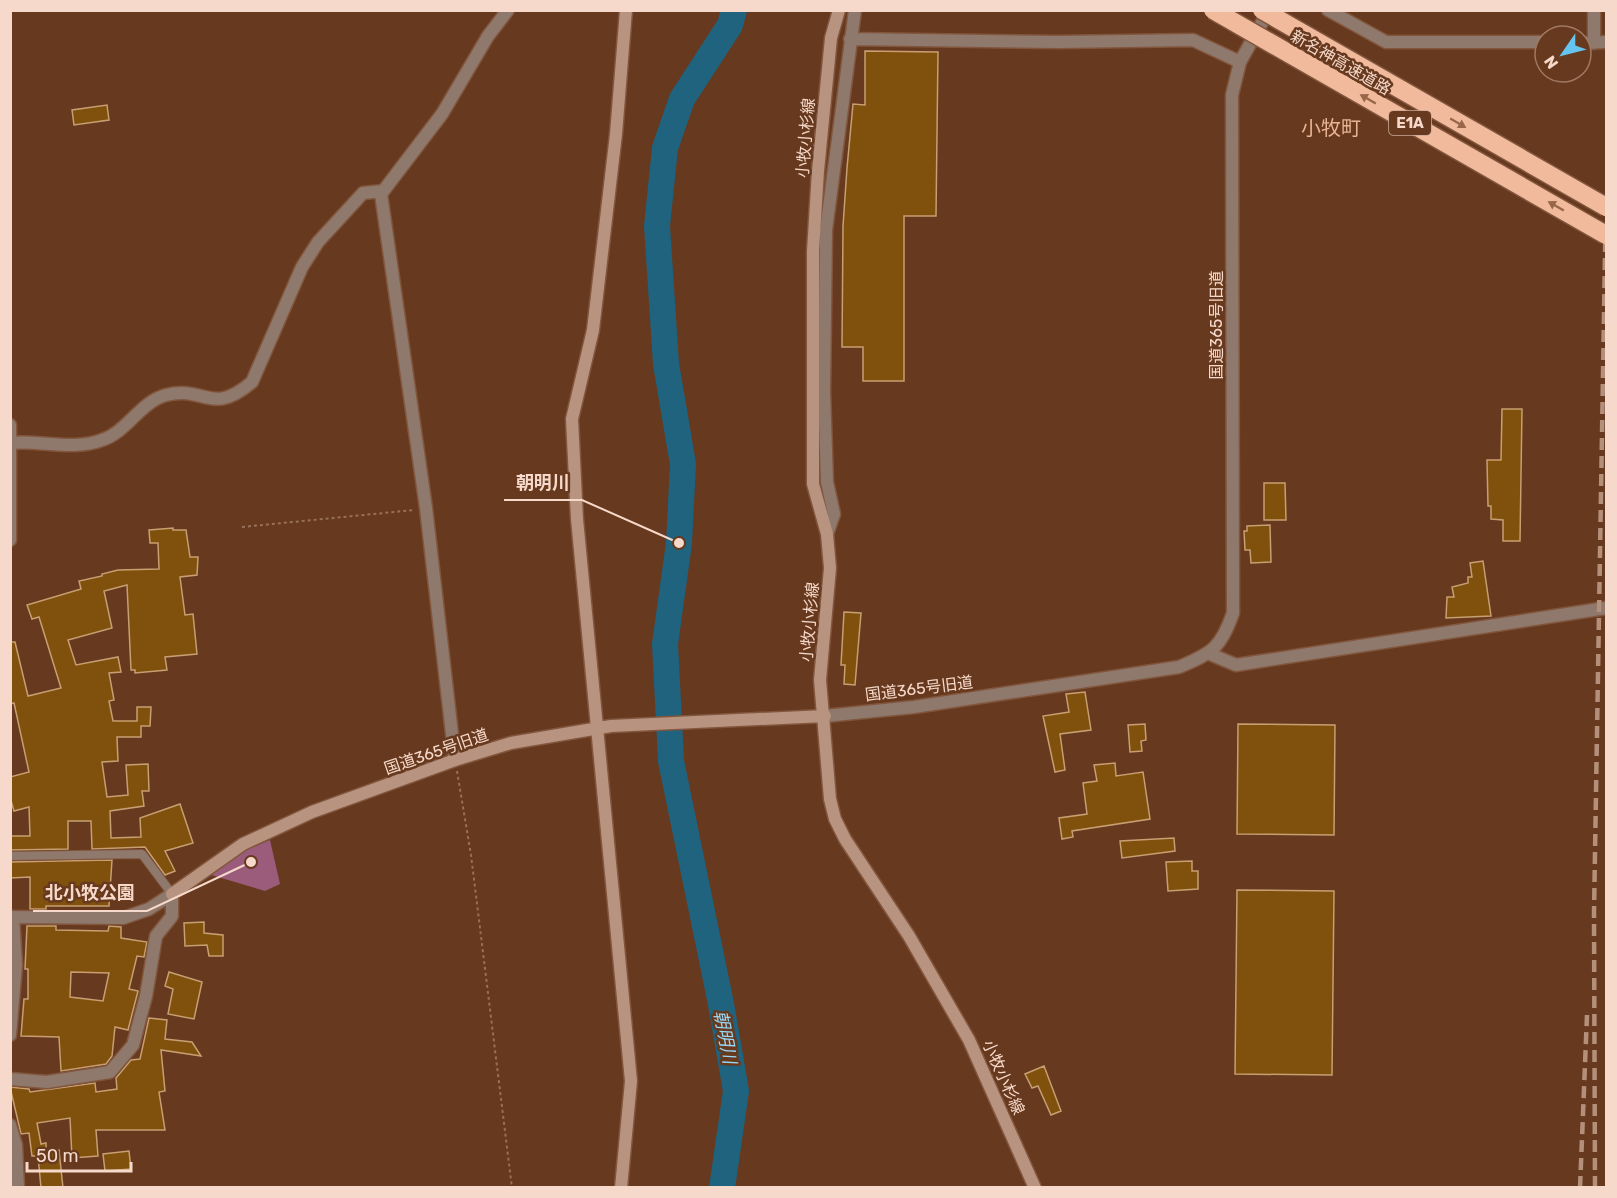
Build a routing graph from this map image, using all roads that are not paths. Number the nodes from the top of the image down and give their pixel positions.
1 (508, 10) edge
2 (626, 10) edge
3 (839, 10) edge
4 (855, 10) edge
5 (1213, 10) edge
6 (1262, 10) edge
7 (1269, 10) edge
8 (1328, 10) edge
9 (1594, 10) edge
10 (850, 39) junction
11 (1533, 42) edge
12 (1594, 42) edge
13 (1240, 62) junction
14 (383, 191) junction
15 (1606, 207) edge
16 (1606, 235) edge
17 (10, 425) edge
18 (11, 442) edge
19 (827, 534) junction
20 (10, 540) edge
21 (1606, 608) edge
22 (1210, 654) junction
23 (819, 716) junction
24 (605, 727) junction
25 (455, 760) junction
26 (10, 856) edge
27 (171, 894) junction
28 (12, 917) edge
29 (11, 1028) edge
30 (10, 1079) edge
31 (10, 1125) edge
32 (18, 1188) edge
33 (621, 1188) edge
34 (1035, 1188) edge

1 - 14 street
2 - 24 street
3 - 19 street, 小牧小杉線
4 - 10 street
16 -> 5 highway, 新名神高速道路 / E1A, bridge
6 -> 15 highway, 新名神高速道路 / E1A, bridge
7 - 13 street, 国道365号旧道
8 - 11 street
9 - 12 street
10 - 13 street
10 - 19 street
13 - 22 street, 国道365号旧道
14 - 18 street
14 - 25 street
17 - 18 street
18 - 20 street
19 - 23 street, 小牧小杉線
21 - 22 street
22 - 23 street, 国道365号旧道
23 - 24 street, 国道365号旧道
23 - 34 street, 小牧小杉線
24 - 25 street, 国道365号旧道
24 - 33 street
25 - 27 street, 国道365号旧道
26 - 27 lane
27 - 28 street, 国道365号旧道
27 - 30 street
28 - 29 street
31 - 32 street

